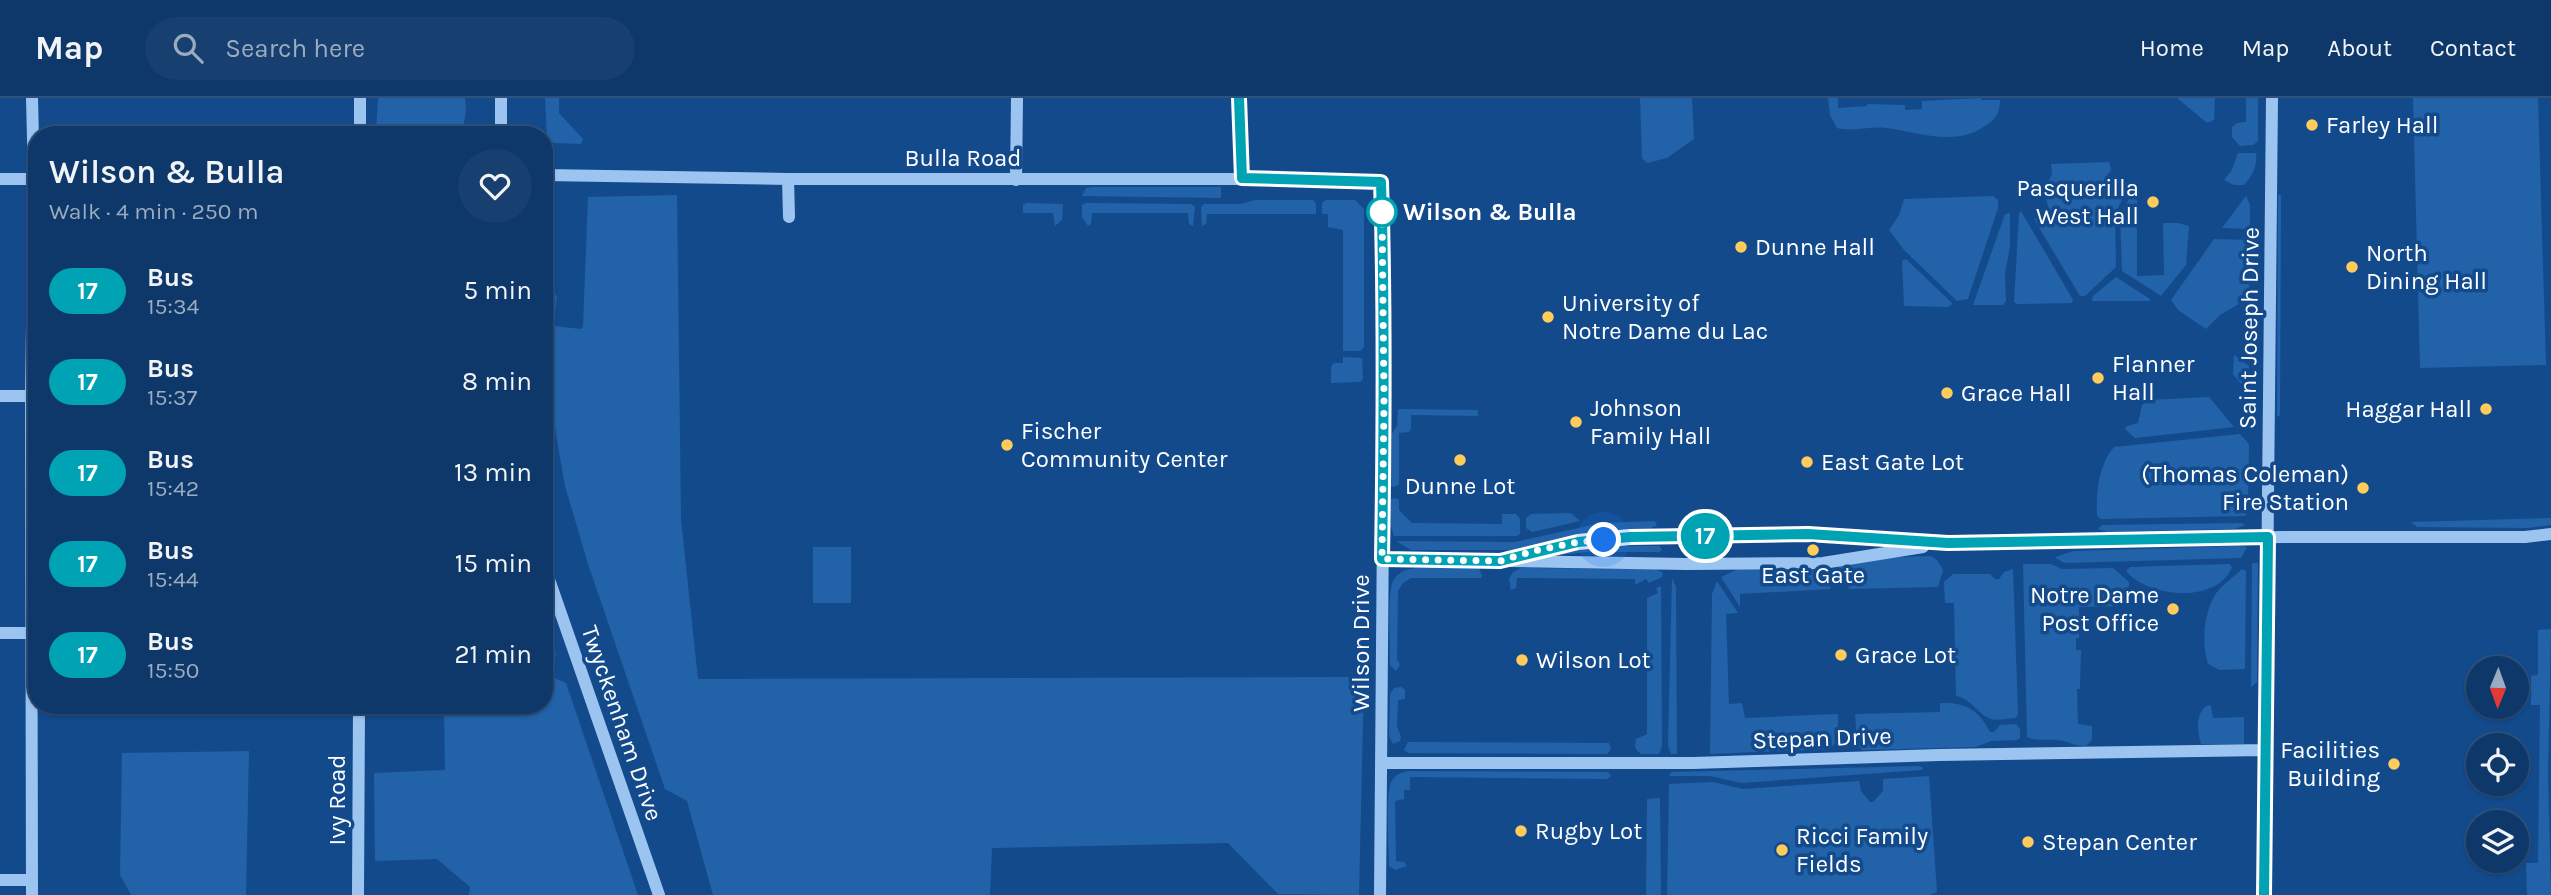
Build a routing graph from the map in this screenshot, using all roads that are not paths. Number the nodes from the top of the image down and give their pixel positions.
1 (32, 98) edge
2 (360, 98) edge
3 (500, 98) edge
4 (1017, 98) edge
5 (1239, 98) edge
6 (2272, 98) edge
7 (33, 126) edge
8 (360, 126) edge
9 (501, 126) edge
10 (553, 175) edge
11 (1242, 178) junction
12 (0, 179) edge
13 (28, 179) edge
14 (788, 179) junction
15 (1016, 180) junction
16 (1381, 182) joint
17 (789, 217) dead end
18 (0, 396) edge
19 (28, 396) edge
20 (2551, 534) edge
21 (2268, 537) junction
22 (1948, 543) junction
23 (1382, 559) junction
24 (1500, 561) junction
25 (553, 591) edge
26 (0, 633) edge
27 (28, 633) edge
28 (33, 714) edge
29 (359, 714) edge
30 (2265, 750) junction
31 (1381, 763) junction
32 (0, 880) edge
33 (32, 880) junction
34 (32, 895) edge
35 (358, 895) edge
36 (659, 895) edge
37 (1380, 895) edge
38 (2264, 895) edge

1 - 7 street
2 - 8 street
3 - 9 street
4 - 15 street
5 - 11 street
6 - 21 street, Saint Joseph Drive
10 - 14 street, Bulla Road
11 - 15 street, Bulla Road
11 - 16 street, Bulla Road
12 - 13 street
14 - 15 street, Bulla Road
14 - 17 street
16 - 23 street, Wilson Drive
18 - 19 street
20 - 21 street
21 - 22 street
21 - 30 street, Saint Joseph Drive
22 - 24 street
22 - 24 street
23 - 24 street
23 - 31 street, Wilson Drive
25 - 36 street, Twyckenham Drive
26 - 27 street
28 - 33 street
29 - 35 street, Ivy Road
30 - 31 street, Stepan Drive
30 - 38 street, Saint Joseph Drive
31 - 37 street, Wilson Drive
32 - 33 street
33 - 34 street

